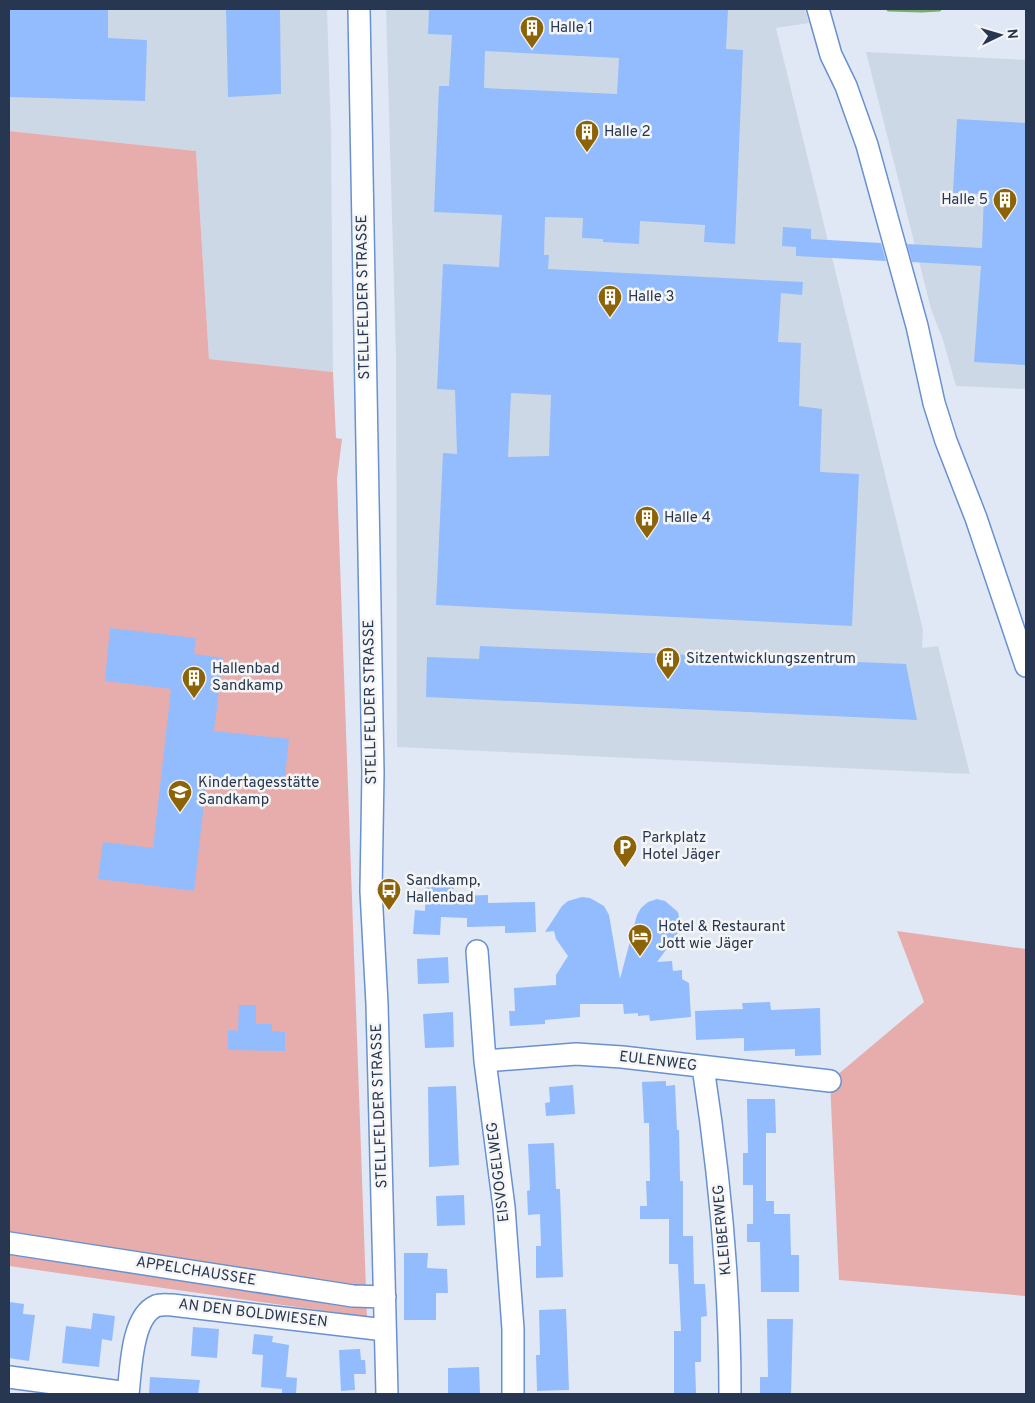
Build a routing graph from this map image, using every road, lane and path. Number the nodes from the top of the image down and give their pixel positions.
1 (359, 9) edge
2 (818, 9) edge
3 (1026, 666) edge
4 (477, 951) dead end
5 (486, 1061) junction
6 (703, 1067) junction
7 (830, 1081) dead end
8 (9, 1243) edge
9 (384, 1297) junction
10 (385, 1330) junction
11 (9, 1377) edge
12 (128, 1394) edge
13 (386, 1394) edge
14 (513, 1394) edge
15 (730, 1394) edge

1 - 9 street, STELLFELDER STRASSE
2 - 3 street
4 - 5 street, EISVOGELWEG
5 - 6 street, EULENWEG
5 - 14 street, EISVOGELWEG
6 - 7 street, EULENWEG
6 - 15 street, KLEIBERWEG
8 - 9 street, APPELCHAUSSEE
9 - 10 street, STELLFELDER STRASSE
10 - 12 street, AN DEN BOLDWIESEN
10 - 13 street, STELLFELDER STRASSE
11 - 12 street

